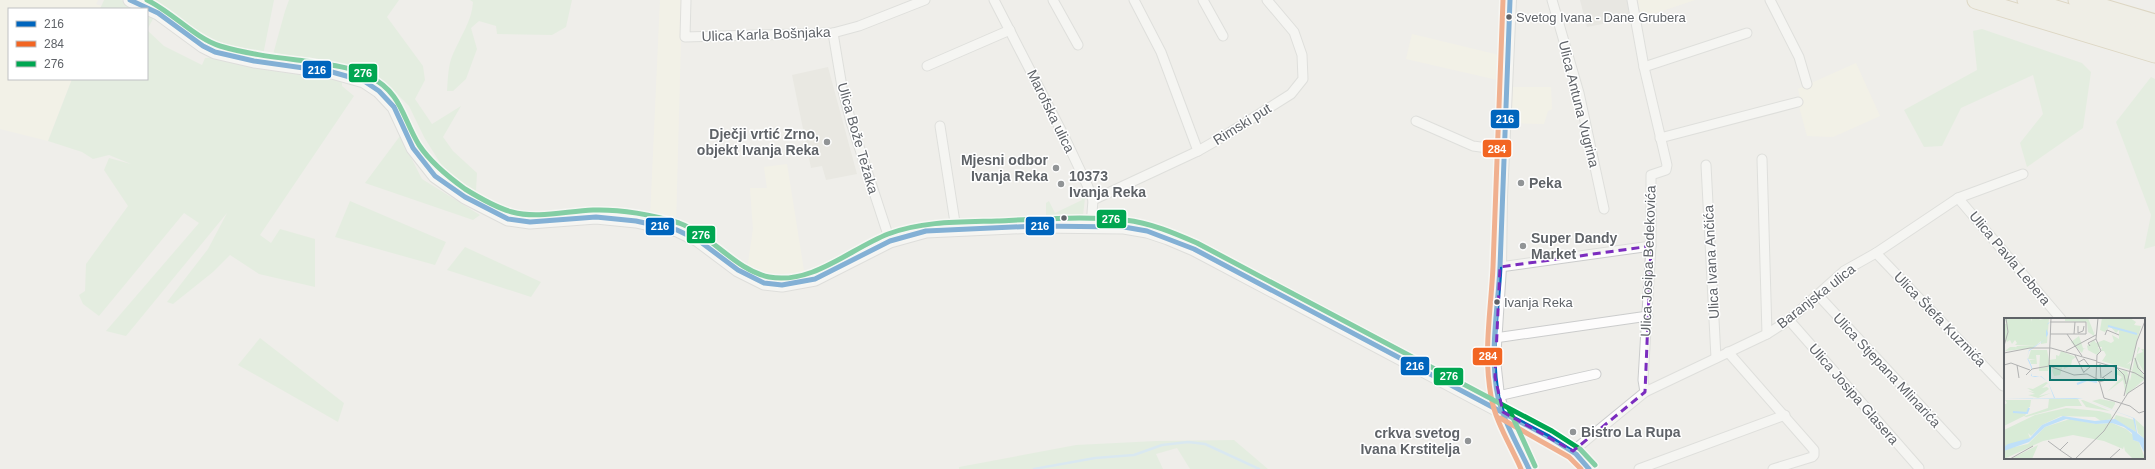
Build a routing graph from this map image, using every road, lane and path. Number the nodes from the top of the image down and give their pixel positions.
1 (130, 0) edge
2 (686, 0) edge
3 (925, 0) edge
4 (994, 0) edge
5 (1053, 0) edge
6 (1134, 0) edge
7 (1203, 0) edge
8 (1266, 0) edge
9 (1510, 0) edge
10 (1552, 0) edge
11 (1632, 0) edge
12 (1770, 0) edge
13 (1976, 0) edge
14 (2026, 0) edge
15 (2077, 0) edge
16 (2098, 6) junction
17 (146, 8) edge
18 (148, 9) edge
19 (2155, 16) edge
20 (2155, 23) edge
21 (1010, 30) junction
22 (833, 33) junction
23 (1747, 33) dead end
24 (1223, 36) dead end
25 (2155, 39) edge
26 (2115, 42) junction
27 (1078, 45) dead end
28 (2155, 54) edge
29 (2155, 61) edge
30 (927, 66) dead end
31 (1644, 67) junction
32 (1807, 84) dead end
33 (1798, 102) dead end
34 (1416, 121) dead end
35 (940, 126) dead end
36 (1660, 138) junction
37 (1503, 150) junction
38 (1198, 151) junction
39 (1762, 158) dead end
40 (1706, 165) dead end
41 (2023, 174) dead end
42 (1958, 198) junction
43 (1093, 200) junction
44 (1604, 209) dead end
45 (1091, 226) junction
46 (956, 229) junction
47 (890, 241) junction
48 (1651, 246) junction
49 (1876, 253) junction
50 (1500, 267) junction
51 (1818, 295) junction
52 (1648, 316) junction
53 (2060, 318) edge
54 (1789, 320) junction
55 (1767, 334) junction
56 (1495, 338) junction
57 (1728, 352) junction
58 (1716, 358) junction
59 (1596, 374) dead end
60 (2003, 386) dead end
61 (1645, 392) junction
62 (1498, 396) junction
63 (1503, 412) junction
64 (1785, 415) junction
65 (1956, 444) dead end
66 (1573, 451) junction
67 (1919, 468) dead end
68 (1529, 469) edge
69 (1589, 469) edge
70 (1639, 469) edge
71 (1773, 469) edge

1 - 17 main road
2 - 22 street, Ulica Karla Bošnjaka
3 - 22 street, Ulica Karla Bošnjaka
4 - 21 street, Marofska ulica
5 - 27 street
6 - 38 street
7 - 24 street
8 - 38 street, Rimski put
9 - 37 street
10 - 44 street, Ulica Antuna Vugrina
11 - 31 street, Ulica Josipa Bedekovića
12 - 32 street
13 - 26 highway
14 - 25 highway
15 - 16 highway
16 - 19 highway
16 - 20 highway
18 - 47 main road
21 - 30 street
21 - 43 street, Marofska ulica
22 - 47 street, Ulica Bože Težaka
23 - 31 street
26 - 28 highway
26 - 29 highway
31 - 36 street, Ulica Josipa Bedekovića
33 - 36 street
34 - 37 street
35 - 46 street
36 - 48 street, Ulica Josipa Bedekovića
37 - 50 street
38 - 43 street, Rimski put
39 - 55 street
40 - 58 street, Ulica Ivana Ančića
41 - 42 street, Baranjska ulica
42 - 49 street, Baranjska ulica
42 - 53 street, Ulica Pavla Lebera
43 - 45 street, Marofska ulica
45 - 46 main road
45 - 63 main road
46 - 47 main road
48 - 50 street
48 - 52 street, Ulica Josipa Bedekovića
49 - 51 street, Baranjska ulica
49 - 60 street, Ulica Štefa Kuzmića
50 - 56 street
51 - 54 street, Baranjska ulica
51 - 65 street, Ulica Stjepana Mlinarića
52 - 56 street
52 - 61 street, Ulica Josipa Bedekovića
54 - 55 street, Baranjska ulica
54 - 67 street, Ulica Josipa Glasera
55 - 57 street, Baranjska ulica
56 - 62 street
57 - 58 street, Baranjska ulica
57 - 64 street
58 - 61 street, Baranjska ulica
59 - 62 street
61 - 66 street, Baranjska ulica
62 - 63 street
63 - 66 main road
63 - 68 street
64 - 70 street
64 - 71 street
66 - 69 main road

